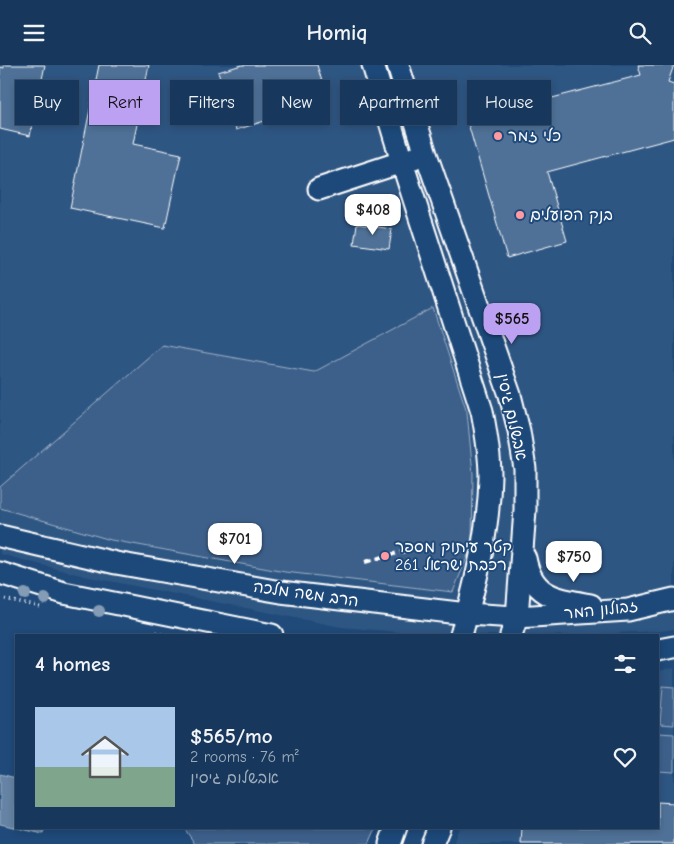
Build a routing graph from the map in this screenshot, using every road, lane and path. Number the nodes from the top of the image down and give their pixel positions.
1 (373, 65) edge
2 (398, 65) edge
3 (426, 154) junction
4 (402, 162) junction
5 (319, 189) dead end
6 (0, 536) edge
7 (523, 549) junction
8 (0, 573) edge
9 (674, 599) edge
10 (628, 609) junction
11 (467, 614) junction
12 (514, 626) edge
13 (267, 634) edge
14 (461, 634) edge
15 (674, 647) edge
16 (659, 650) edge
17 (395, 829) edge
18 (438, 829) edge
19 (390, 844) edge
20 (432, 844) edge

1 - 4 street, אבשלום גיסין
2 - 3 street, אבשלום גיסין
3 - 4 street
3 - 7 street, אבשלום גיסין
4 - 5 street
4 - 11 street, אבשלום גיסין
6 - 11 street, הרב משה מלכה
7 - 10 street
7 - 12 street, אבשלום גיסין
8 - 13 street
9 - 10 street, זבולון המר
10 - 12 street, זבולון המר
11 - 12 street, זבולון המר
11 - 14 street, אבשלום גיסין
15 - 16 street
17 - 19 street
18 - 20 street

